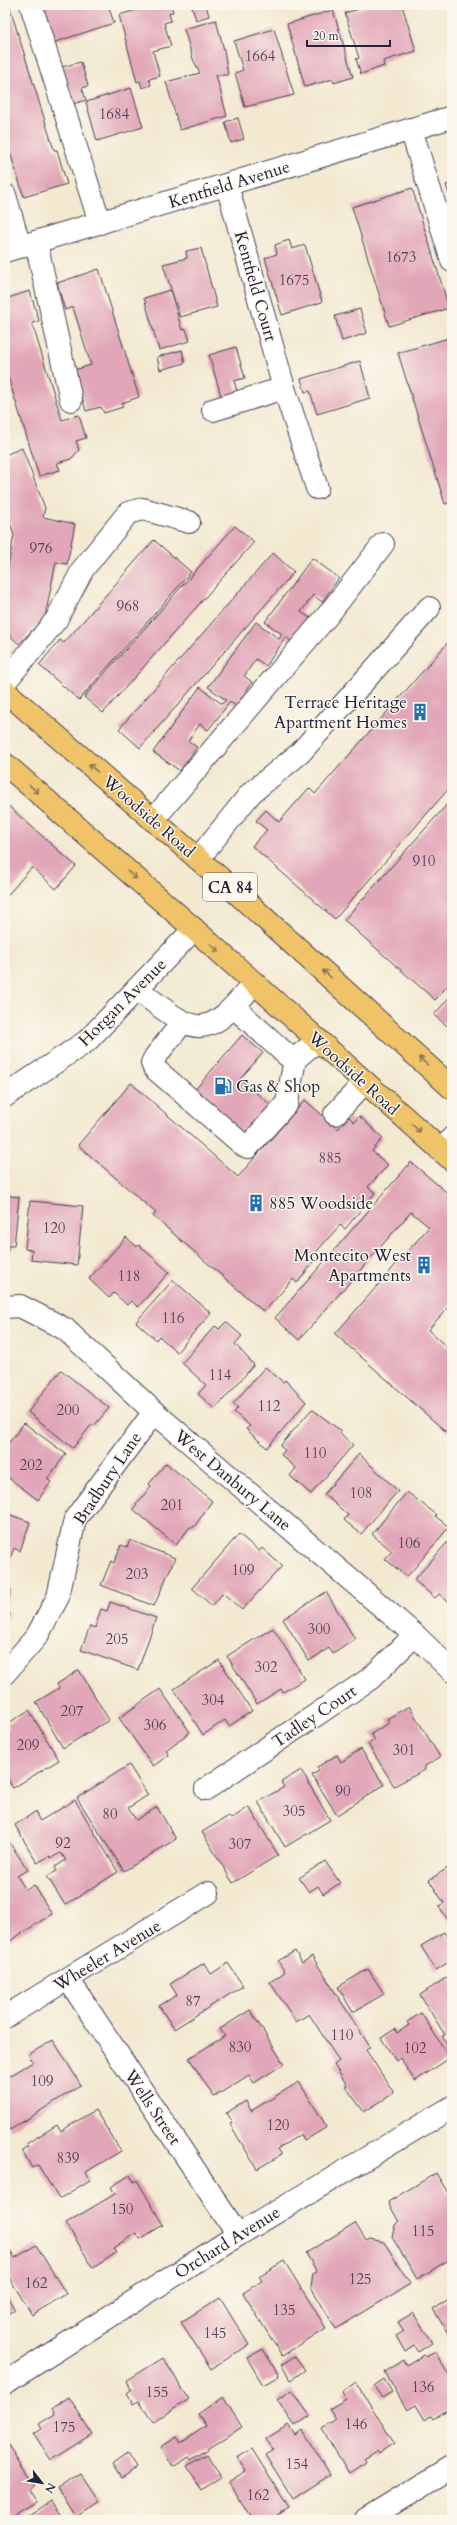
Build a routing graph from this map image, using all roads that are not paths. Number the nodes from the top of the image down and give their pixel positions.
1 (31, 5) edge
2 (452, 117) edge
3 (411, 129) junction
4 (227, 185) junction
5 (5, 196) edge
6 (100, 223) junction
7 (20, 247) edge
8 (452, 261) edge
9 (284, 388) junction
10 (71, 400) dead end
11 (213, 410) dead end
12 (317, 488) dead end
13 (189, 522) dead end
14 (383, 544) dead end
15 (429, 608) dead end
16 (5, 682) edge
17 (5, 691) edge
18 (5, 764) edge
19 (153, 820) junction
20 (198, 859) junction
21 (194, 929) junction
22 (254, 983) junction
23 (137, 989) junction
24 (234, 1007) junction
25 (182, 1023) junction
26 (318, 1040) junction
27 (295, 1059) junction
28 (364, 1082) junction
29 (452, 1088) edge
30 (5, 1096) edge
31 (335, 1114) dead end
32 (448, 1150) edge
33 (5, 1307) edge
34 (154, 1412) junction
35 (415, 1635) junction
36 (452, 1671) edge
37 (5, 1673) edge
38 (206, 1789) dead end
39 (208, 1893) dead end
40 (68, 1979) junction
41 (5, 2017) edge
42 (452, 2106) edge
43 (238, 2235) junction
44 (5, 2383) edge
45 (452, 2467) edge
46 (366, 2520) edge

1 - 6 street
2 - 3 street, Kentfield Avenue
3 - 4 street, Kentfield Avenue
3 - 8 street
4 - 6 street, Kentfield Avenue
4 - 9 street, Kentfield Court
5 - 7 street
6 - 7 street, Kentfield Avenue
7 - 10 street
9 - 11 street
9 - 12 street, Kentfield Court
13 - 16 street
14 - 19 street
15 - 20 street
19 -> 17 main road, Woodside Road / CA 84
18 -> 21 main road, Woodside Road
19 - 20 main road, Woodside Road / CA 84
29 -> 20 main road, Woodside Road / CA 84
21 -> 22 main road, Woodside Road
21 - 23 street, Horgan Avenue
22 - 24 street
22 - 26 main road, Woodside Road
23 - 25 street
23 - 30 street, Horgan Avenue
24 - 25 street
24 - 27 street
25 - 27 street
26 - 27 street
26 - 28 main road, Woodside Road
28 - 31 street
28 -> 32 main road, Woodside Road
33 - 34 street, West Danbury Lane
34 - 35 street, West Danbury Lane
34 - 37 street, Bradbury Lane
35 - 36 street, West Danbury Lane
35 - 38 street, Tadley Court
39 - 40 street, Wheeler Avenue
40 - 41 street, Wheeler Avenue
40 - 43 street, Wells Street
42 - 43 street, Orchard Avenue
43 - 44 street, Orchard Avenue
45 - 46 street

